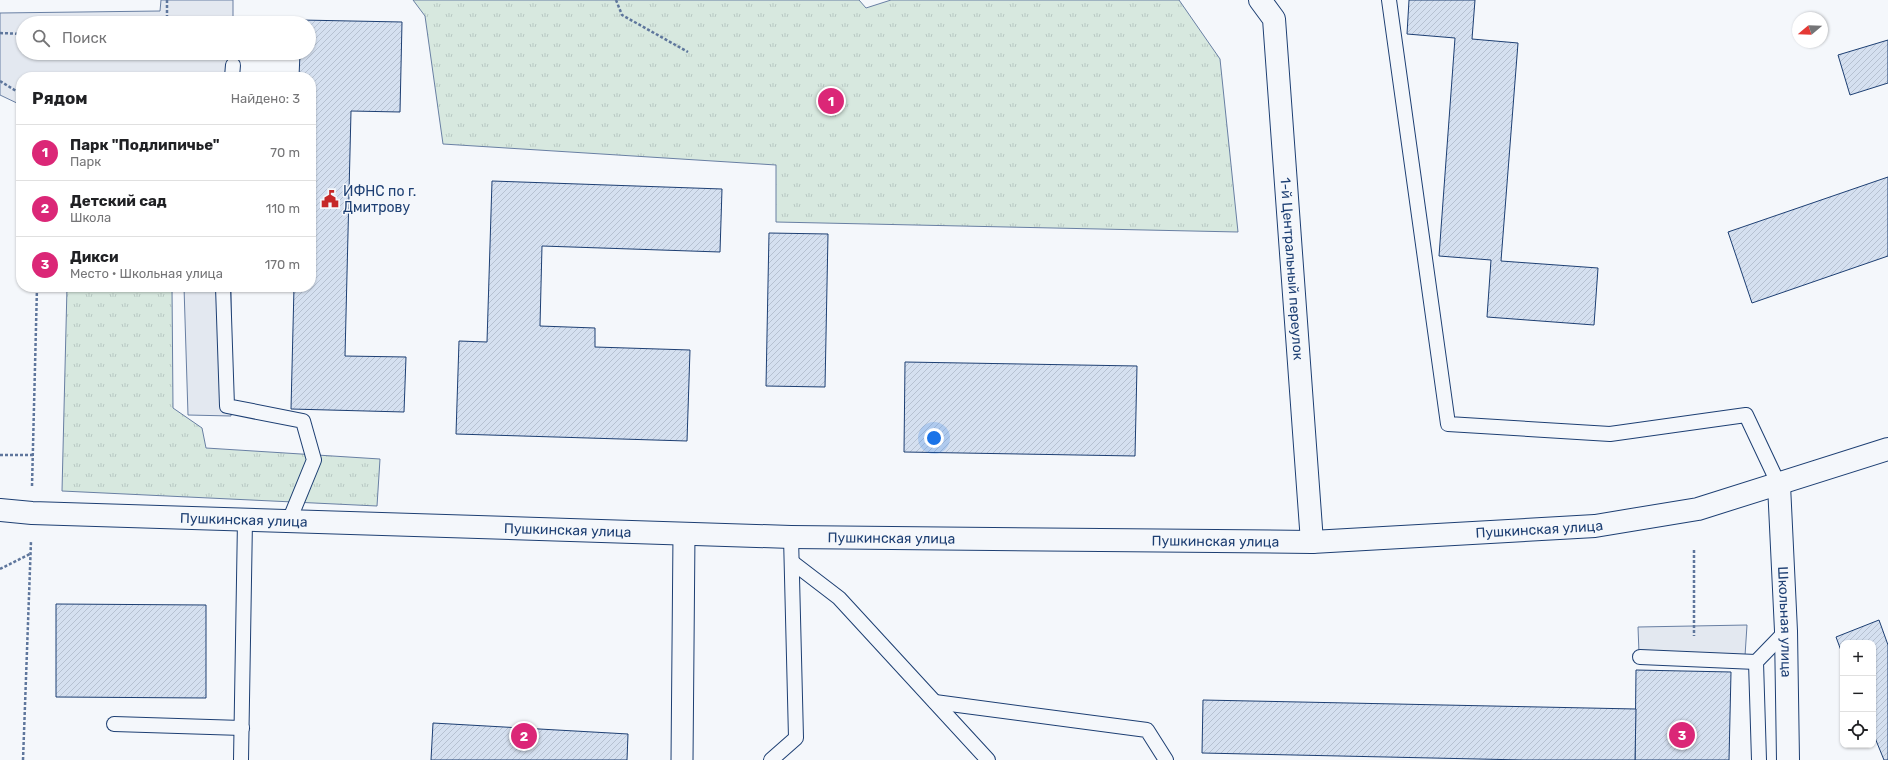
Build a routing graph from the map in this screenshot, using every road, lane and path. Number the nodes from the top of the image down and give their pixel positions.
1 (167, 0) edge
2 (616, 0) edge
3 (1260, 0) edge
4 (1389, 0) edge
5 (167, 16) edge
6 (0, 34) edge
7 (16, 34) edge
8 (688, 52) dead end
9 (0, 81) edge
10 (16, 91) edge
11 (223, 292) edge
12 (1888, 449) edge
13 (0, 455) edge
14 (33, 455) dead end
15 (1778, 485) junction
16 (0, 510) edge
17 (245, 520) junction
18 (290, 521) junction
19 (684, 534) junction
20 (791, 537) junction
21 (1312, 542) junction
22 (1694, 550) dead end
23 (30, 554) dead end
24 (792, 562) junction
25 (0, 569) edge
26 (1786, 631) junction
27 (1640, 657) dead end
28 (1694, 660) junction
29 (1756, 662) junction
30 (934, 702) junction
31 (114, 724) dead end
32 (242, 728) junction
33 (241, 760) edge
34 (682, 760) edge
35 (771, 760) edge
36 (988, 760) edge
37 (1166, 760) edge
38 (1759, 760) edge
39 (1788, 760) edge

1 - 5 path
2 - 8 path
3 - 21 street, 1-й Центральный переулок
4 - 15 lane
6 - 7 path
9 - 10 path
11 - 18 lane
12 - 15 street, Пушкинская улица
13 - 14 path
15 - 21 street, Пушкинская улица
15 - 26 street, Школьная улица
16 - 17 street, Пушкинская улица
17 - 18 street, Пушкинская улица
17 - 32 lane
18 - 19 street, Пушкинская улица
19 - 20 street, Пушкинская улица
19 - 34 street
20 - 21 street, Пушкинская улица
20 - 24 lane
22 - 28 path
23 - 25 path
24 - 30 lane
24 - 35 lane
26 - 29 lane
26 - 39 street, Школьная улица
27 - 28 lane
28 - 29 lane
29 - 38 lane
30 - 36 lane
30 - 37 lane
31 - 32 lane
32 - 33 lane

